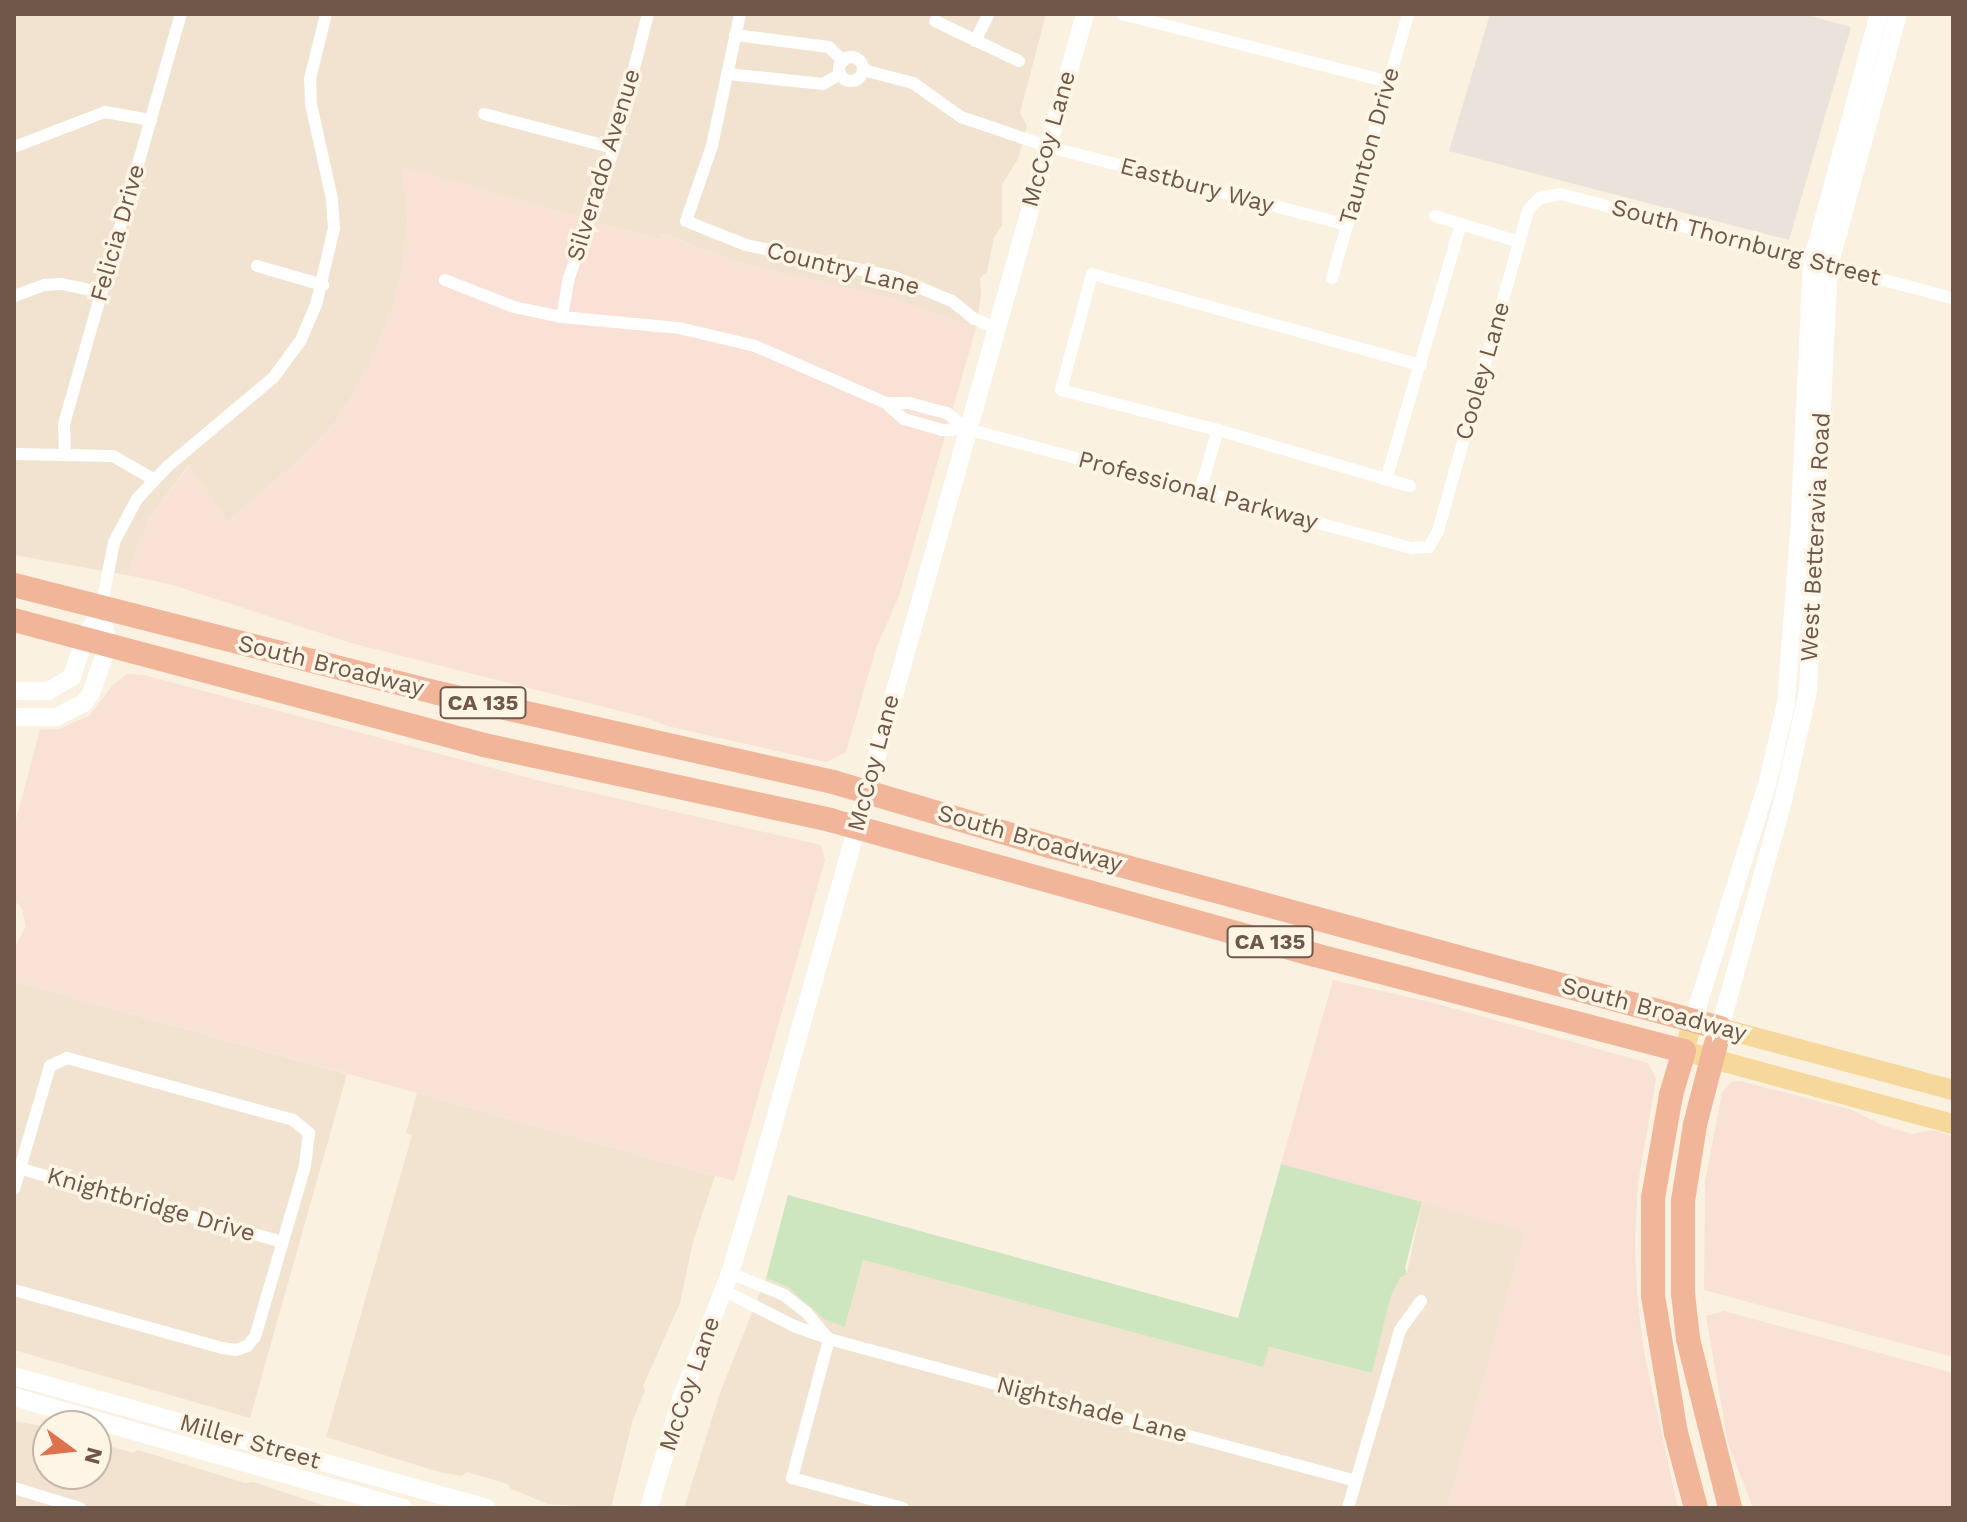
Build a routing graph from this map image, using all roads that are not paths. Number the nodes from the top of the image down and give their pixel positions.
1 (181, 14) edge
2 (326, 14) edge
3 (648, 14) edge
4 (740, 14) edge
5 (989, 14) edge
6 (1085, 14) edge
7 (1122, 14) edge
8 (1408, 14) edge
9 (1879, 14) edge
10 (1898, 14) edge
11 (935, 21) dead end
12 (735, 35) junction
13 (975, 41) junction
14 (1019, 61) dead end
15 (842, 68) junction
16 (863, 70) junction
17 (727, 74) junction
18 (1388, 82) junction
19 (484, 114) dead end
20 (151, 120) junction
21 (1046, 146) junction
22 (14, 147) edge
23 (614, 148) junction
24 (1540, 198) joint
25 (1435, 216) dead end
26 (1461, 224) junction
27 (1347, 225) junction
28 (1519, 242) junction
29 (1821, 264) junction
30 (257, 266) dead end
31 (1332, 278) dead end
32 (445, 280) dead end
33 (323, 285) junction
34 (100, 292) junction
35 (14, 296) edge
36 (1953, 298) edge
37 (562, 317) junction
38 (995, 327) junction
39 (1421, 365) junction
40 (967, 429) junction
41 (1218, 430) junction
42 (65, 453) junction
43 (14, 454) edge
44 (153, 479) junction
45 (1386, 480) junction
46 (1410, 486) dead end
47 (1200, 491) junction
48 (1429, 547) joint
49 (14, 585) edge
50 (101, 609) junction
51 (14, 620) edge
52 (84, 639) junction
53 (108, 645) junction
54 (14, 691) edge
55 (14, 717) edge
56 (867, 791) junction
57 (857, 828) junction
58 (1170, 878) junction
59 (1160, 911) junction
60 (1693, 1021) junction
61 (1720, 1028) junction
62 (1684, 1051) junction
63 (1711, 1058) junction
64 (1953, 1090) edge
65 (1953, 1124) edge
66 (16, 1169) edge
67 (14, 1189) edge
68 (282, 1242) junction
69 (726, 1281) junction
70 (14, 1290) edge
71 (1421, 1301) dead end
72 (829, 1339) junction
73 (14, 1376) edge
74 (14, 1397) edge
75 (1356, 1481) junction
76 (14, 1488) edge
77 (80, 1508) edge
78 (403, 1508) edge
79 (486, 1508) edge
80 (649, 1508) edge
81 (903, 1508) edge
82 (1348, 1508) edge
83 (1696, 1508) edge
84 (1730, 1508) edge

1 - 20 street, Felicia Drive
2 - 33 street
3 - 23 street, Silverado Avenue
4 - 12 street
5 - 13 street
6 - 21 street, McCoy Lane
7 - 18 street
8 - 18 street, Taunton Drive
9 - 29 street, West Betteravia Road
10 - 29 street, West Betteravia Road
11 - 13 street
12 - 15 street
12 - 17 street
13 - 14 street
15 - 16 street
15 - 16 street
15 - 17 street
16 - 21 street, Eastbury Way
17 - 38 street, Country Lane
18 - 27 street, Taunton Drive
19 - 23 street
20 - 22 street
20 - 34 street, Felicia Drive
21 - 27 street, Eastbury Way
21 - 38 street, McCoy Lane
23 - 37 street, Silverado Avenue
24 - 28 street, Cooley Lane
24 - 29 street, South Thornburg Street
25 - 26 street
26 - 28 street
26 - 39 street
27 - 31 street, Taunton Drive
28 - 48 street, Cooley Lane
29 - 36 street, South Thornburg Street
29 - 60 street, West Betteravia Road
29 - 61 street, West Betteravia Road
30 - 33 street
32 - 37 street, Professional Parkway
33 - 44 street
34 - 35 street
34 - 42 street, Felicia Drive
37 - 40 street, Professional Parkway
38 - 40 street, McCoy Lane
39 - 41 street
39 - 45 street
40 - 47 street, Professional Parkway
40 - 56 street, McCoy Lane
41 - 45 street
41 - 47 street
42 - 43 street
42 - 44 street
44 - 50 street
45 - 46 street
47 - 48 street, Professional Parkway
49 - 50 highway, CA 135
50 - 52 street
50 - 53 street
50 - 56 highway, South Broadway / CA 135
51 - 52 highway, CA 135
52 - 53 highway, CA 135
52 - 54 street
53 - 55 street
53 - 57 highway, South Broadway / CA 135
56 - 57 street, McCoy Lane
56 - 58 highway, South Broadway / CA 135
57 - 59 highway, South Broadway / CA 135
57 - 69 street, McCoy Lane
58 - 59 highway
58 - 60 highway, South Broadway / CA 135
59 - 62 highway, South Broadway / CA 135
60 - 61 highway, South Broadway / CA 135
60 - 62 main road, West Betteravia Road
61 - 63 highway, West Betteravia Road
61 - 64 main road, South Broadway / CA 135
62 - 63 main road, South Broadway / CA 135
62 - 83 highway
63 - 65 main road, South Broadway / CA 135
63 - 84 highway, West Betteravia Road
66 - 67 street
66 - 68 street, Knightbridge Drive
66 - 68 street
68 - 70 street
69 - 72 street, Nightshade Lane
69 - 72 street
69 - 80 street, McCoy Lane
71 - 75 street
72 - 75 street, Nightshade Lane
72 - 81 street
73 - 79 street, Miller Street
74 - 78 street, Miller Street
75 - 82 street
76 - 77 street

